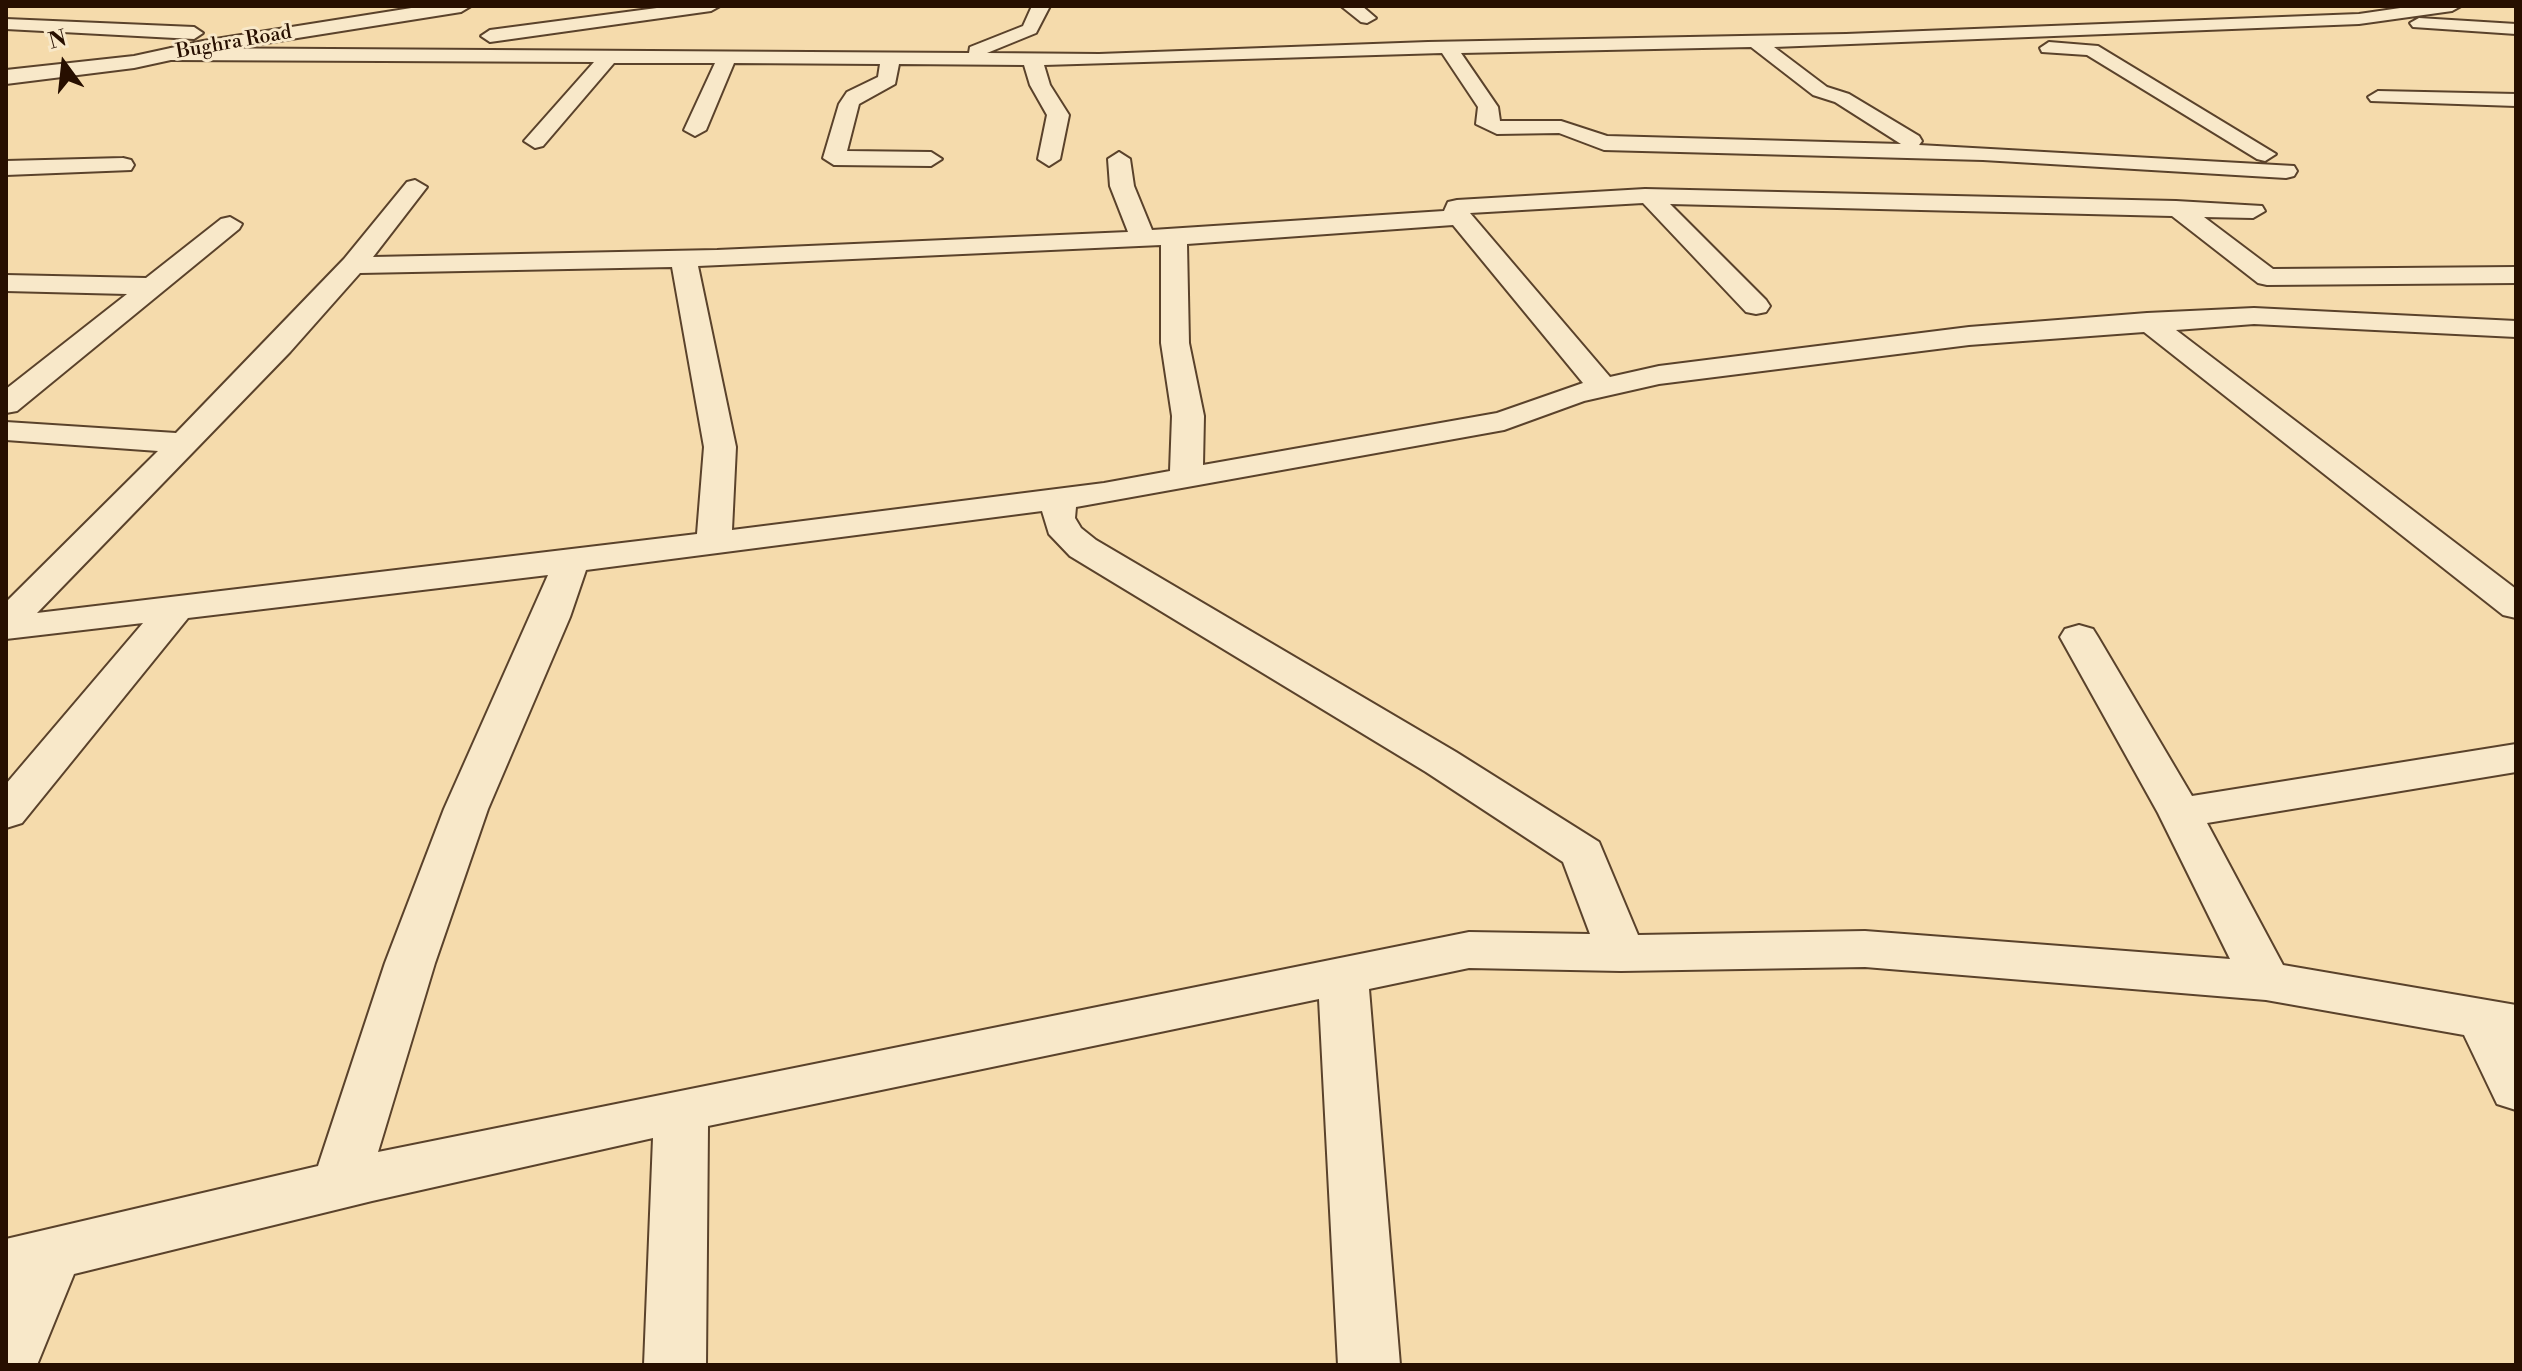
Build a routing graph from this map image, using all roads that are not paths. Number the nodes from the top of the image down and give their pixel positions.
1 (461, 6) edge
2 (711, 6) edge
3 (1041, 6) edge
4 (1350, 6) edge
5 (2229, 6) edge
6 (2452, 6) edge
7 (2427, 8) edge
8 (122, 9) dead end
9 (1367, 18) dead end
10 (2359, 19) junction
11 (2264, 22) junction
12 (6, 24) edge
13 (2486, 27) junction
14 (2516, 29) edge
15 (194, 33) junction
16 (1914, 37) junction
17 (2516, 39) edge
18 (1754, 41) junction
19 (216, 45) junction
20 (1448, 48) junction
21 (171, 54) junction
22 (343, 56) junction
23 (609, 57) junction
24 (727, 57) junction
25 (890, 57) junction
26 (967, 57) junction
27 (1032, 59) junction
28 (7, 77) edge
29 (2378, 97) dead end
30 (2516, 100) edge
31 (695, 130) dead end
32 (535, 141) dead end
33 (1911, 141) dead end
34 (2265, 154) dead end
35 (931, 159) dead end
36 (1049, 159) dead end
37 (1119, 159) dead end
38 (123, 165) dead end
39 (6, 168) edge
40 (2286, 171) dead end
41 (415, 187) dead end
42 (1650, 197) junction
43 (2176, 208) junction
44 (2253, 211) dead end
45 (1460, 217) junction
46 (230, 224) dead end
47 (1174, 237) junction
48 (1143, 238) junction
49 (683, 258) junction
50 (353, 265) junction
51 (2516, 275) edge
52 (6, 283) edge
53 (151, 286) junction
54 (1756, 306) dead end
55 (2147, 321) junction
56 (2516, 329) edge
57 (1602, 387) junction
58 (6, 404) edge
59 (6, 431) edge
60 (183, 443) junction
61 (1187, 477) junction
62 (1060, 499) junction
63 (714, 542) junction
64 (571, 561) junction
65 (2516, 607) edge
66 (175, 609) junction
67 (6, 626) edge
68 (2079, 637) dead end
69 (2516, 758) edge
70 (6, 813) edge
71 (2180, 813) junction
72 (1621, 953) junction
73 (1343, 976) junction
74 (2266, 981) junction
75 (2500, 1024) edge
76 (2516, 1089) edge
77 (681, 1110) junction
78 (340, 1185) junction
79 (30, 1259) edge
80 (6, 1365) edge
81 (675, 1365) edge
82 (1369, 1365) edge

1 - 19 street, Bughra Road
2 - 22 street
3 - 26 street
4 - 9 street
5 - 11 street
6 - 7 street
7 - 10 street
8 - 15 street
10 - 11 street
10 - 13 street
11 - 16 street
12 - 15 street
13 - 14 street
13 - 17 street
15 - 19 street
16 - 18 street
16 - 34 street
18 - 20 street
18 - 33 street
19 - 21 street, Bughra Road
20 - 27 street
20 - 40 street
21 - 22 street
21 - 28 street, Bughra Road
22 - 23 street
23 - 24 street
23 - 32 street
24 - 25 street
24 - 31 street
25 - 26 street
25 - 35 street
26 - 27 street
27 - 36 street
29 - 30 street
37 - 48 street
38 - 39 street
41 - 50 street
42 - 43 street
42 - 45 street
42 - 54 street
43 - 44 street
43 - 51 street
45 - 47 street
45 - 57 street
46 - 53 street
47 - 48 street
47 - 61 street
48 - 49 street
49 - 50 street
49 - 63 street
50 - 60 street
52 - 53 street
53 - 58 street
55 - 56 street
55 - 57 street
55 - 65 street
57 - 61 street
59 - 60 street
60 - 67 street
61 - 62 street
62 - 63 street
62 - 72 street
63 - 64 street
64 - 66 street
64 - 78 street
66 - 67 street
66 - 70 street
68 - 71 street
69 - 71 street
71 - 74 street
72 - 73 street
72 - 74 street
73 - 77 street
73 - 82 street
74 - 75 street
75 - 76 street
77 - 78 street
77 - 81 street
78 - 79 street
79 - 80 street

